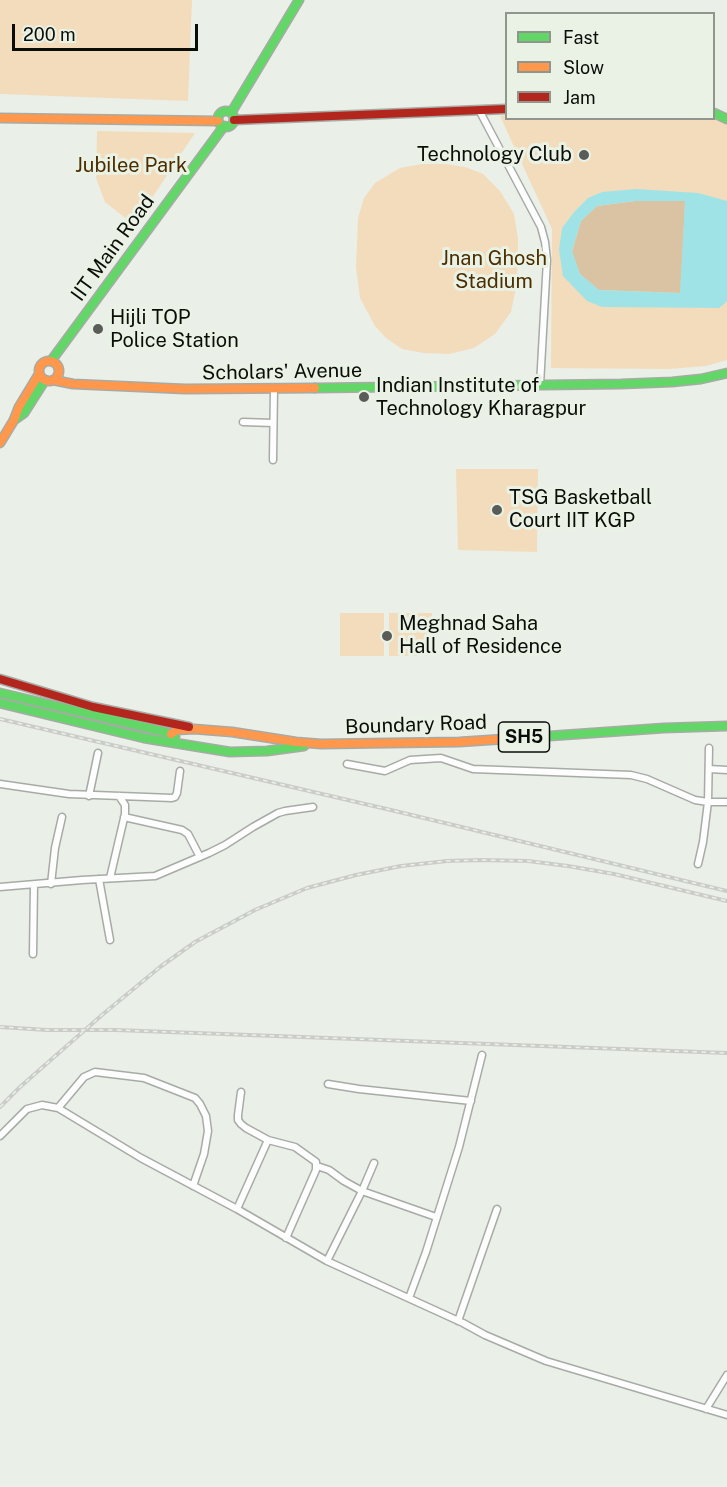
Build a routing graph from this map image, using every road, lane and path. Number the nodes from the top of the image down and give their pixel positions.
1 (299, 0) edge
2 (505, 109) edge
3 (479, 110) junction
4 (232, 116) junction
5 (0, 118) edge
6 (221, 124) junction
7 (51, 361) junction
8 (727, 373) edge
9 (46, 378) junction
10 (540, 385) junction
11 (274, 388) junction
12 (243, 422) dead end
13 (273, 423) junction
14 (0, 443) edge
15 (273, 460) dead end
16 (0, 679) edge
17 (0, 693) edge
18 (0, 703) edge
19 (727, 726) edge
20 (194, 729) junction
21 (232, 732) junction
22 (168, 733) junction
23 (321, 744) junction
24 (182, 745) junction
25 (709, 748) dead end
26 (230, 752) junction
27 (98, 753) dead end
28 (347, 764) dead end
29 (709, 769) junction
30 (727, 770) edge
31 (180, 771) dead end
32 (0, 784) edge
33 (89, 796) junction
34 (119, 796) junction
35 (708, 802) junction
36 (727, 802) edge
37 (313, 807) dead end
38 (62, 817) dead end
39 (124, 817) junction
40 (200, 857) junction
41 (698, 864) dead end
42 (110, 878) junction
43 (99, 879) junction
44 (51, 884) junction
45 (34, 885) junction
46 (0, 887) edge
47 (110, 940) dead end
48 (33, 954) dead end
49 (482, 1055) dead end
50 (328, 1084) dead end
51 (242, 1092) dead end
52 (471, 1101) junction
53 (58, 1108) junction
54 (0, 1136) edge
55 (268, 1140) junction
56 (374, 1163) dead end
57 (317, 1166) junction
58 (193, 1186) junction
59 (362, 1191) junction
60 (237, 1209) junction
61 (497, 1209) dead end
62 (436, 1217) junction
63 (286, 1238) junction
64 (327, 1261) junction
65 (409, 1298) junction
66 (458, 1321) junction
67 (727, 1375) edge
68 (706, 1409) junction
69 (727, 1415) edge

1 - 4 street
2 - 3 street
3 - 4 street
3 - 10 street
4 - 6 street
4 - 6 street
5 - 6 street
6 - 7 street, IIT Main Road
7 - 9 street
7 - 9 street
8 - 10 street, Scholars' Avenue
9 - 11 street, Scholars' Avenue
9 - 14 street
10 - 11 street, Scholars' Avenue
11 - 13 street
12 - 13 street
13 - 15 street
16 - 20 street
17 - 22 street, SH5
18 - 24 street, Boundary Road
19 - 23 street, Boundary Road / SH5
20 - 21 street, Boundary Road / SH5
20 - 22 street, SH5
21 - 23 street, Boundary Road / SH5
21 - 26 street
22 - 24 street
23 - 26 street, Boundary Road / SH5
24 - 26 street, Boundary Road
25 - 29 street
27 - 33 street
28 - 35 street
29 - 30 street
29 - 35 street
31 - 34 street
32 - 33 street
33 - 34 street
34 - 39 street
35 - 36 street
35 - 41 street
37 - 40 street
38 - 44 street
39 - 40 street
39 - 42 street
40 - 42 street
42 - 43 street
43 - 44 street
43 - 47 street
44 - 45 street
45 - 46 street
45 - 48 street
49 - 52 street
50 - 52 street
51 - 55 street
52 - 62 street
53 - 54 street
53 - 58 street
53 - 58 street
55 - 57 street
55 - 60 street
56 - 59 street
57 - 59 street
57 - 63 street
58 - 60 street
59 - 62 street
59 - 64 street
60 - 63 street
61 - 66 street
62 - 65 street
63 - 64 street
64 - 65 street
65 - 66 street
66 - 68 street
67 - 68 street
68 - 69 street

